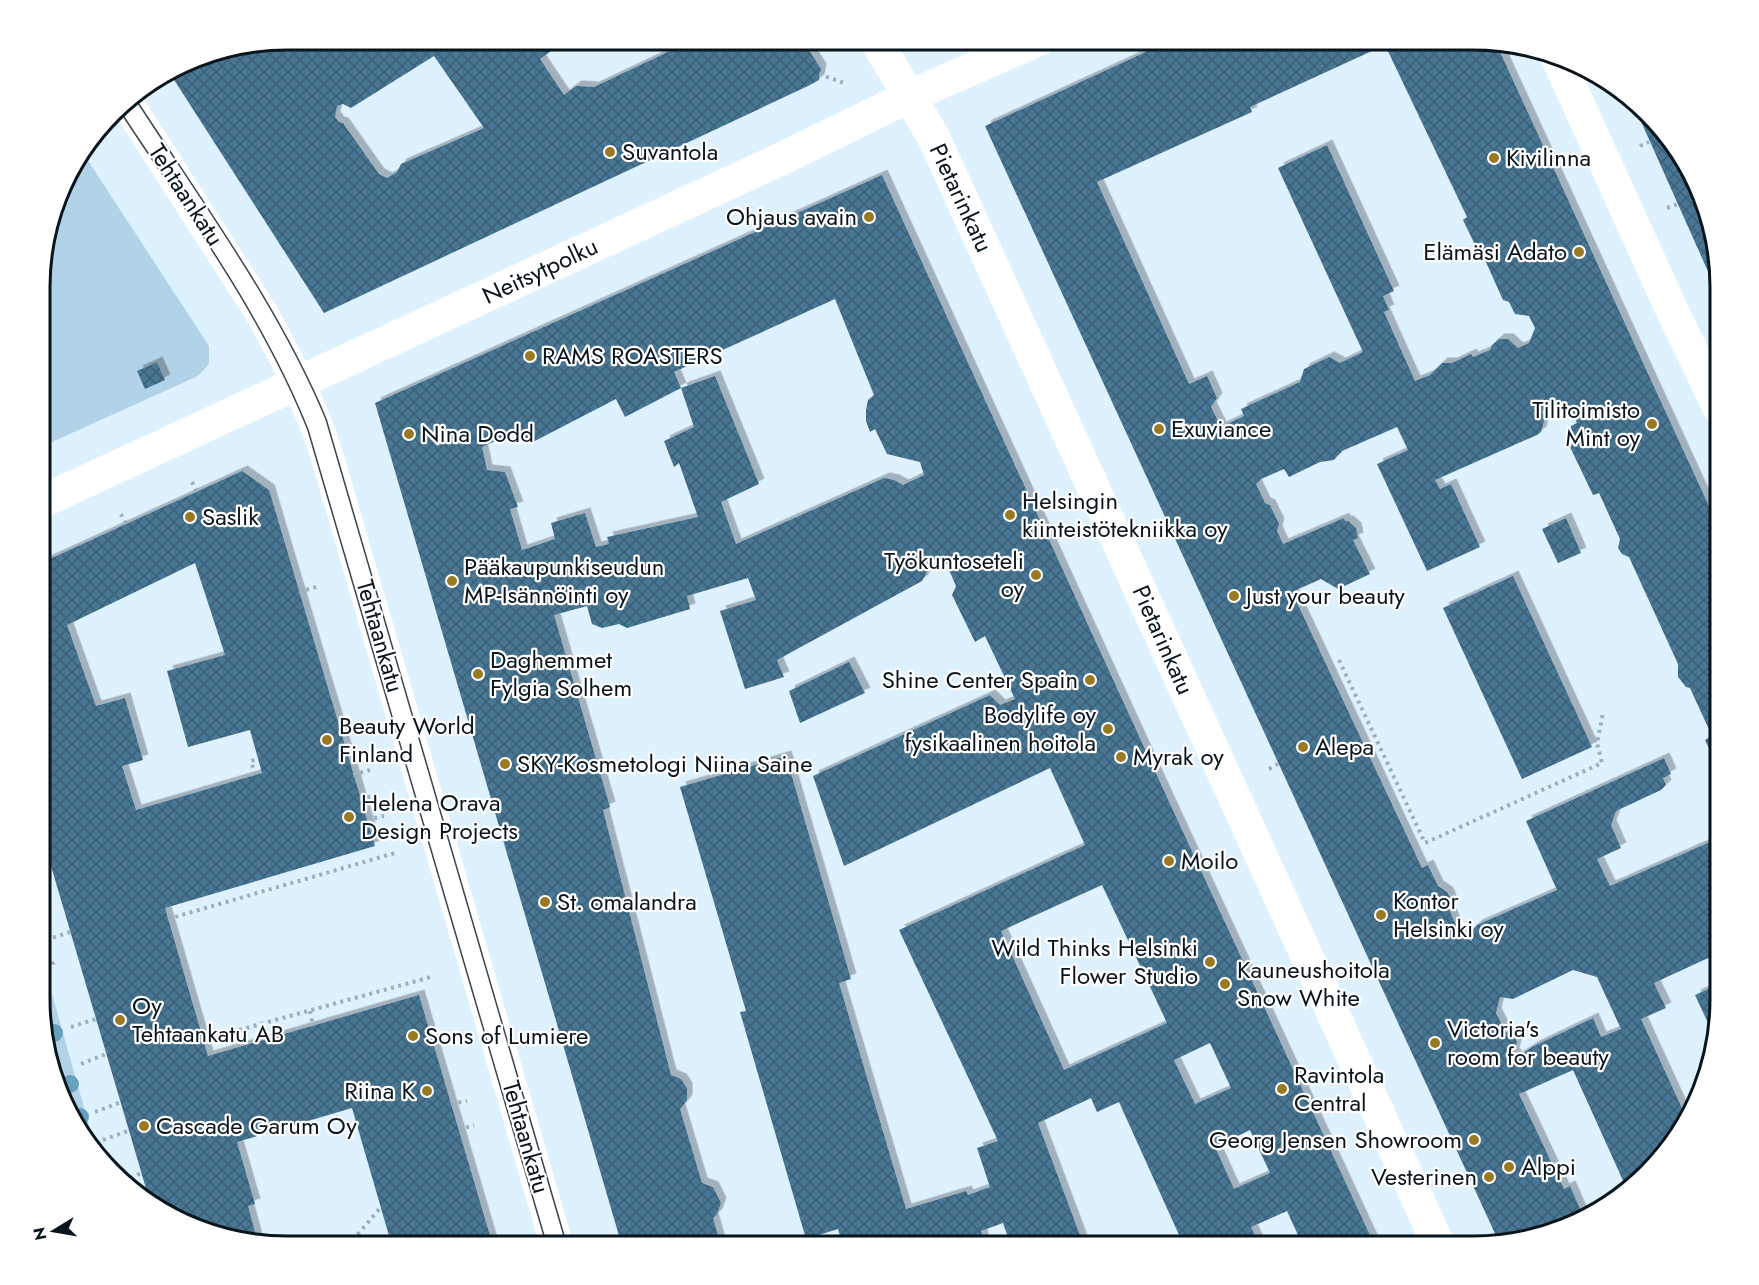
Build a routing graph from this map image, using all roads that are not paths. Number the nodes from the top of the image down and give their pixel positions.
1 (882, 50) edge
2 (1015, 50) edge
3 (1562, 67) edge
4 (910, 96) junction
5 (130, 108) edge
6 (300, 384) junction
7 (1710, 389) edge
8 (50, 498) edge
9 (554, 1236) edge
10 (1434, 1236) edge

1 - 4 street, Pietarinkatu
2 - 4 street, Neitsytpolku
3 - 7 street
4 - 6 street, Neitsytpolku
4 - 10 street, Pietarinkatu
5 - 6 street, Tehtaankatu
6 - 8 street, Neitsytpolku
6 - 9 street, Tehtaankatu

